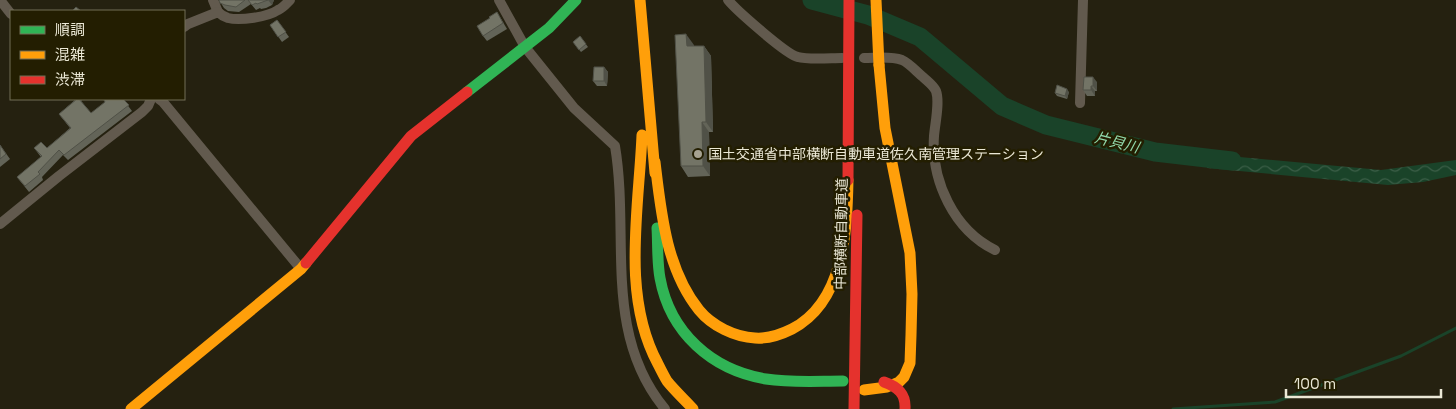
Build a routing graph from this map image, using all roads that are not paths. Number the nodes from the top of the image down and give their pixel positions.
1 (0, 0) edge
2 (213, 0) edge
3 (290, 0) edge
4 (499, 0) edge
5 (576, 0) edge
6 (640, 0) edge
7 (728, 0) edge
8 (849, 0) edge
9 (857, 0) edge
10 (876, 0) edge
11 (1083, 0) edge
12 (218, 12) junction
13 (10, 13) edge
14 (642, 24) junction
15 (185, 26) edge
16 (525, 46) junction
17 (853, 54) junction
18 (151, 100) edge
19 (160, 100) edge
20 (1080, 103) dead end
21 (642, 160) junction
22 (655, 162) junction
23 (0, 224) edge
24 (995, 250) dead end
25 (301, 269) junction
26 (864, 385) dead end
27 (893, 385) junction
28 (131, 409) edge
29 (665, 409) edge
30 (692, 409) edge
31 (854, 409) edge
32 (905, 409) edge

1 - 13 street
2 - 12 street
3 - 12 street
4 - 16 street
5 - 16 main road
6 - 14 main road
7 - 17 street
8 - 17 main road
9 - 17 main road, 中部横断自動車道
10 - 27 main road, bridge
11 - 20 street
12 - 15 street
14 - 21 main road
14 - 22 main road
16 - 25 main road
16 - 29 street
17 - 22 main road
17 - 24 street
17 - 31 main road, 中部横断自動車道
18 - 23 street
19 - 25 street
21 - 22 main road
21 - 30 main road
25 - 28 main road
26 - 27 main road
27 - 32 main road

